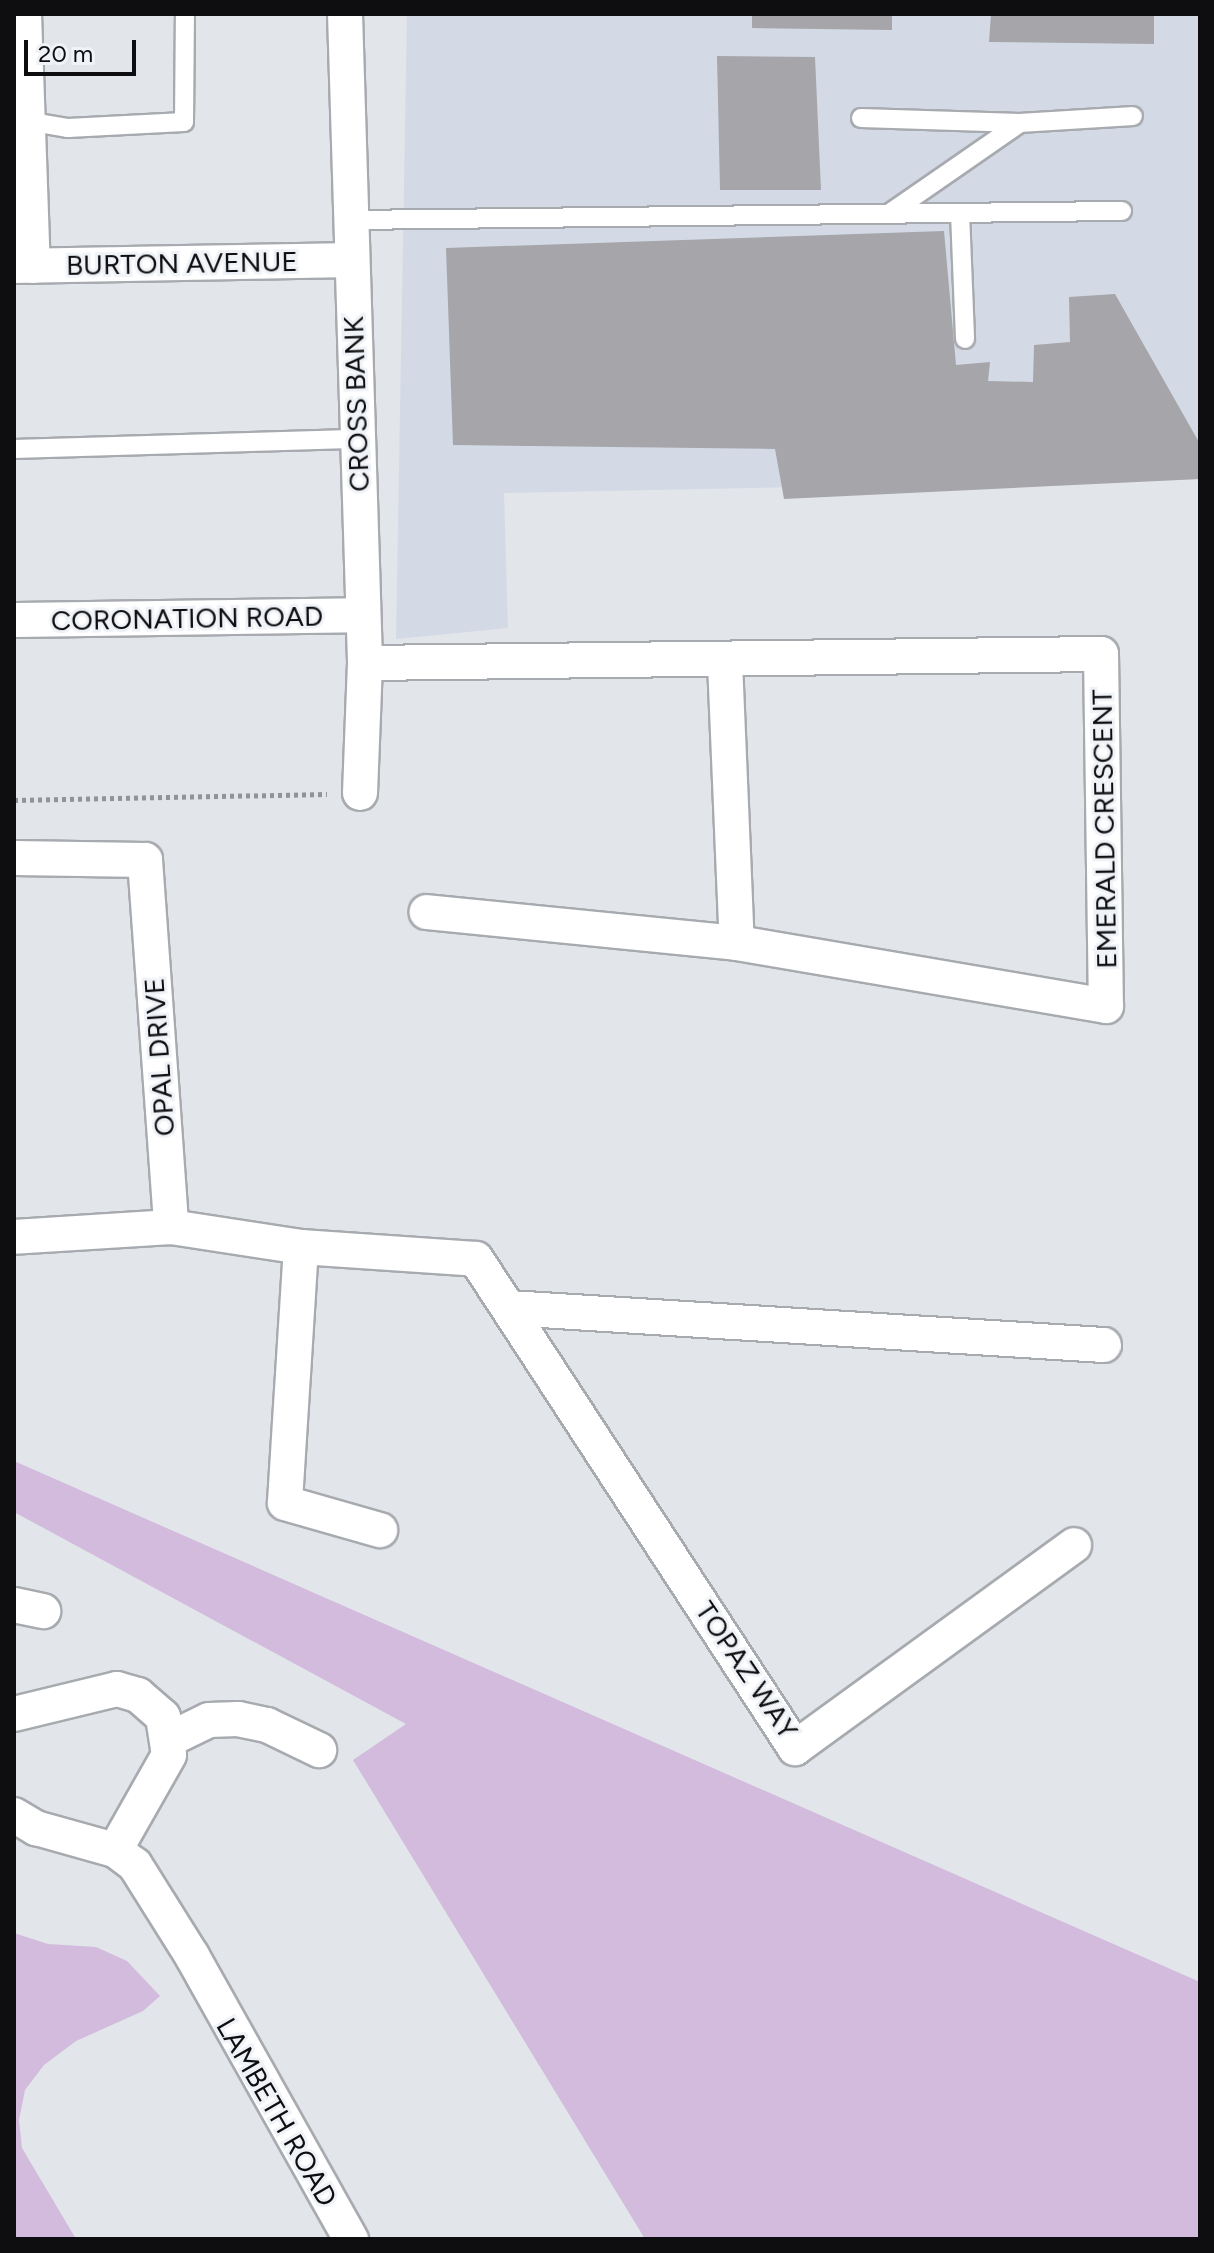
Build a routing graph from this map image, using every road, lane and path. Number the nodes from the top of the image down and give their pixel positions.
1 (24, 14) edge
2 (185, 14) edge
3 (345, 14) edge
4 (1133, 116) dead end
5 (861, 118) dead end
6 (19, 120) edge
7 (1020, 123) junction
8 (1122, 211) dead end
9 (890, 213) junction
10 (960, 213) junction
11 (350, 220) junction
12 (351, 260) junction
13 (23, 266) edge
14 (965, 339) dead end
15 (359, 439) junction
16 (14, 449) edge
17 (360, 615) junction
18 (14, 620) edge
19 (725, 662) junction
20 (365, 663) junction
21 (360, 793) joint
22 (14, 800) edge
23 (14, 858) edge
24 (427, 912) dead end
25 (737, 943) junction
26 (171, 1227) junction
27 (14, 1237) edge
28 (301, 1247) junction
29 (509, 1308) junction
30 (1104, 1345) dead end
31 (380, 1530) dead end
32 (1074, 1545) dead end
33 (14, 1714) edge
34 (170, 1739) junction
35 (319, 1750) dead end
36 (14, 1815) edge
37 (115, 1850) junction
38 (351, 2239) edge

1 - 6 street
2 - 6 lane
3 - 11 street, CROSS BANK
4 - 7 lane
5 - 7 lane
6 - 13 street
7 - 9 lane
8 - 10 lane
9 - 10 lane
9 - 11 lane
10 - 14 lane
11 - 12 street, CROSS BANK
12 - 13 street, BURTON AVENUE
12 - 15 street, CROSS BANK
15 - 16 lane
15 - 17 street, CROSS BANK
17 - 18 street, CORONATION ROAD
17 - 20 street, CROSS BANK
19 - 20 street, EMERALD CRESCENT
19 - 25 street
19 - 25 street, EMERALD CRESCENT
20 - 21 street, CROSS BANK
21 - 22 path
23 - 26 street, OPAL DRIVE
24 - 25 street, EMERALD CRESCENT
26 - 27 street
26 - 28 street, TOPAZ WAY
28 - 29 street, TOPAZ WAY
28 - 31 street
29 - 30 street
29 - 32 street, TOPAZ WAY
33 - 34 street
34 - 35 street
34 - 37 street
36 - 37 street
37 - 38 street, LAMBETH ROAD

